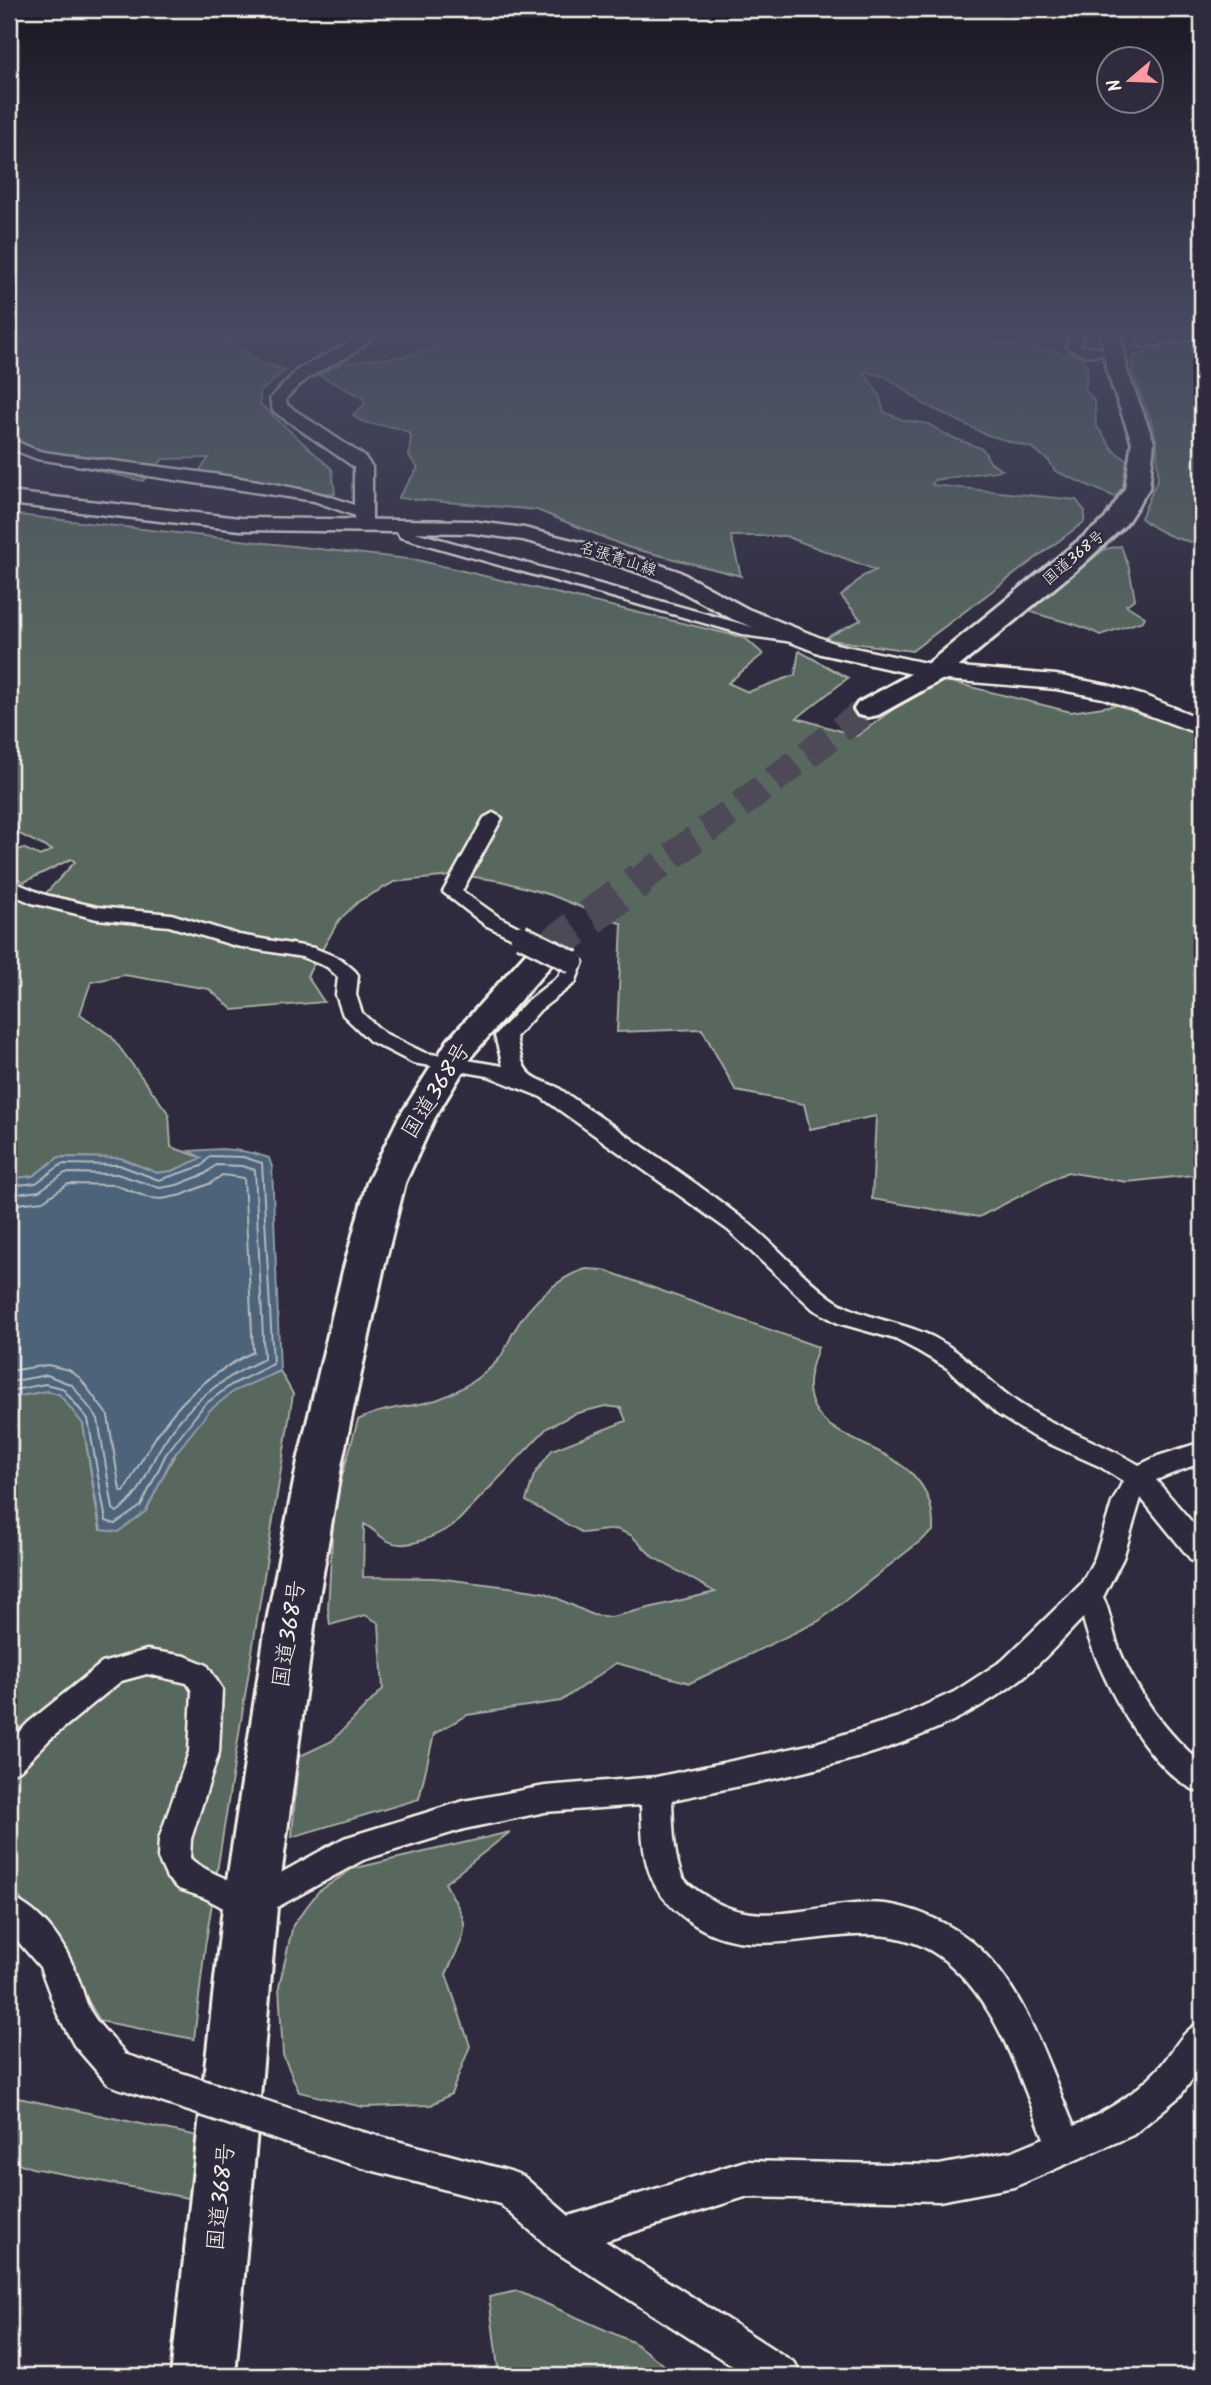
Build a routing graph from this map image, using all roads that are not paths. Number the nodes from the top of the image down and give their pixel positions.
1 (9, 443) edge
2 (333, 443) edge
3 (1143, 443) edge
4 (9, 498) edge
5 (362, 520) junction
6 (402, 527) junction
7 (793, 637) junction
8 (935, 672) junction
9 (868, 709) tunnel mouth
10 (1202, 729) edge
11 (493, 818) dead end
12 (9, 886) edge
13 (547, 949) junction
14 (452, 1062) junction
15 (520, 1078) junction
16 (1202, 1452) edge
17 (1138, 1477) junction
18 (1202, 1553) edge
19 (1088, 1596) junction
20 (9, 1761) edge
21 (1202, 1780) edge
22 (656, 1790) junction
23 (250, 1907) junction
24 (9, 1912) edge
25 (1202, 2038) edge
26 (1066, 2148) junction
27 (564, 2236) junction
28 (203, 2376) edge
29 (782, 2376) edge

1 - 5 street
2 - 5 street
3 - 8 highway, 国道368号
4 - 5 main road, 名張青山線
5 - 6 main road, 名張青山線
6 - 7 street
6 - 7 main road, 名張青山線
7 - 8 main road, 名張青山線
8 - 9 highway, 国道368号
8 - 10 main road, 名張青山線
11 - 13 street
12 - 14 street
13 - 14 highway, 国道368号
13 - 15 street
14 - 15 street
14 - 23 highway, 国道368号
15 - 17 street
16 - 17 street
17 - 18 street
17 - 19 street
19 - 21 street
19 - 22 street
20 - 23 street
22 - 23 street
22 - 26 street
23 - 28 highway, 国道368号
24 - 27 street, bridge
25 - 26 street
26 - 27 street
27 - 29 street

